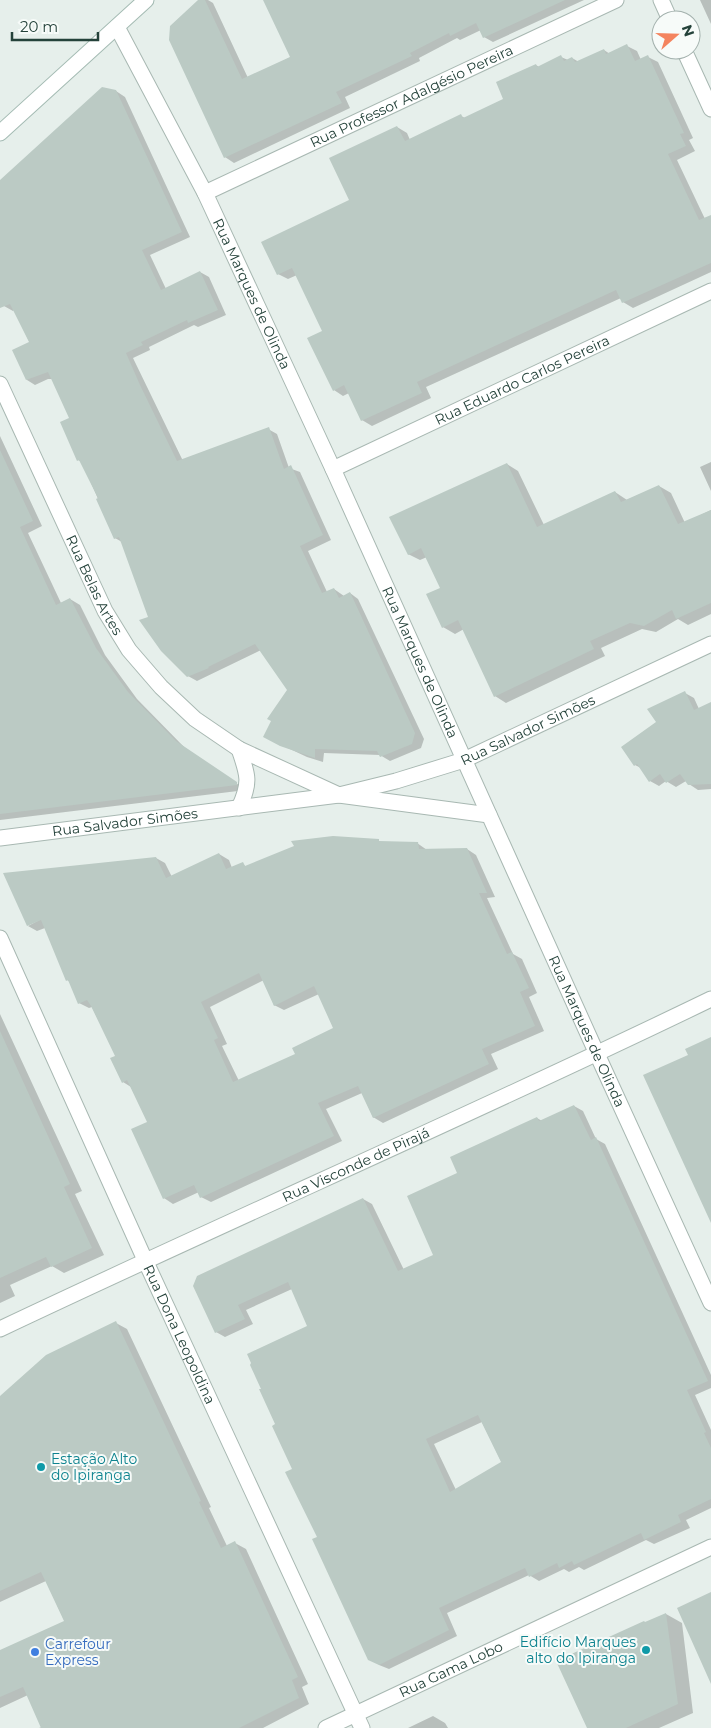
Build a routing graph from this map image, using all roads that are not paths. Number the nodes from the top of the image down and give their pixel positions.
1 (146, 0) edge
2 (616, 0) edge
3 (117, 27) junction
4 (689, 60) edge
5 (711, 109) edge
6 (0, 133) edge
7 (205, 193) junction
8 (711, 292) edge
9 (0, 384) edge
10 (333, 469) junction
11 (711, 644) edge
12 (239, 749) junction
13 (464, 760) junction
14 (339, 795) junction
15 (239, 808) junction
16 (489, 815) junction
17 (0, 838) edge
18 (0, 938) edge
19 (711, 999) edge
20 (597, 1054) junction
21 (146, 1260) junction
22 (711, 1303) edge
23 (0, 1329) edge
24 (711, 1547) edge
25 (359, 1721) edge
26 (326, 1728) edge

1 - 3 street
2 - 7 street, Rua Professor Adalgésio Pereira
3 - 6 street
3 - 7 street, Rua Marques de Olinda
4 - 5 street
7 - 10 street, Rua Marques de Olinda
8 - 10 street, Rua Eduardo Carlos Pereira
9 - 12 street, Rua Belas Artes
10 - 13 street, Rua Marques de Olinda
11 - 13 street, Rua Salvador Simões
12 - 14 street, Rua Belas Artes
12 - 15 street
13 - 14 street, Rua Salvador Simões
13 - 16 street, Rua Marques de Olinda
14 - 15 street, Rua Salvador Simões
14 - 16 street, Rua Salvador Simões
15 - 17 street, Rua Salvador Simões
16 - 20 street, Rua Marques de Olinda
18 - 21 street, Rua Dona Leopoldina
19 - 20 street, Rua Visconde de Pirajá
20 - 21 street, Rua Visconde de Pirajá
20 - 22 street, Rua Marques de Olinda
21 - 23 street, Rua Visconde de Pirajá
21 - 25 street, Rua Dona Leopoldina
24 - 25 street, Rua Gama Lobo
25 - 26 street, Rua Gama Lobo

